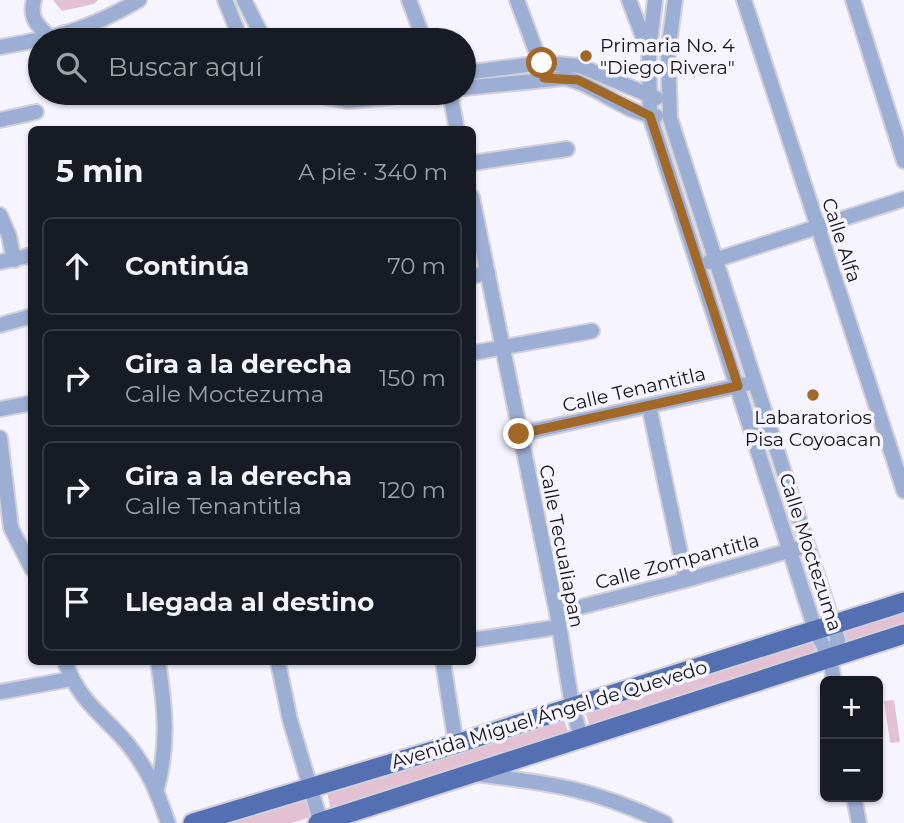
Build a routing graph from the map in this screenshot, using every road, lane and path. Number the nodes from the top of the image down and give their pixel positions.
1 (34, 0) edge
2 (139, 0) edge
3 (225, 0) edge
4 (244, 0) edge
5 (409, 0) edge
6 (517, 0) edge
7 (629, 0) edge
8 (655, 0) edge
9 (675, 0) edge
10 (744, 0) edge
11 (853, 0) edge
12 (256, 26) joint
13 (42, 28) edge
14 (87, 28) edge
15 (236, 28) edge
16 (253, 28) edge
17 (420, 28) edge
18 (28, 41) edge
19 (0, 47) edge
20 (649, 51) junction
21 (542, 63) junction
22 (476, 71) edge
23 (544, 78) junction
24 (476, 86) edge
25 (648, 97) junction
26 (668, 100) junction
27 (452, 105) edge
28 (36, 112) dead end
29 (650, 116) junction
30 (670, 118) junction
31 (0, 120) edge
32 (456, 126) edge
33 (567, 149) dead end
34 (904, 161) edge
35 (476, 162) edge
36 (904, 199) edge
37 (0, 215) edge
38 (476, 216) edge
39 (817, 227) junction
40 (28, 256) edge
41 (717, 259) junction
42 (7, 261) edge
43 (699, 265) junction
44 (488, 273) junction
45 (476, 275) edge
46 (28, 317) edge
47 (0, 325) edge
48 (592, 331) dead end
49 (502, 346) junction
50 (476, 352) edge
51 (756, 382) junction
52 (738, 386) junction
53 (28, 404) edge
54 (649, 406) junction
55 (0, 409) edge
56 (519, 434) junction
57 (0, 438) edge
58 (904, 492) edge
59 (6, 529) edge
60 (807, 545) junction
61 (789, 550) junction
62 (28, 563) edge
63 (687, 580) junction
64 (904, 602) edge
65 (558, 620) junction
66 (825, 629) junction
67 (904, 634) edge
68 (476, 639) edge
69 (830, 658) junction
70 (66, 665) edge
71 (158, 665) edge
72 (279, 665) edge
73 (443, 665) edge
74 (833, 676) edge
75 (71, 679) junction
76 (0, 692) edge
77 (572, 705) junction
78 (581, 738) junction
79 (456, 744) junction
80 (471, 774) junction
81 (312, 786) junction
82 (157, 788) junction
83 (855, 802) edge
84 (641, 817) edge
85 (168, 823) edge
86 (192, 823) edge
87 (320, 823) edge
88 (665, 823) edge
89 (859, 823) edge

1 - 13 street
2 - 14 street
3 - 15 street
4 - 12 street
5 - 17 street
6 - 21 street
7 - 20 street
8 - 20 street, Calle Moctezuma
9 - 26 street, Calle Moctezuma
10 - 39 street, Calle Alfa
11 - 34 street
12 - 16 street
18 - 19 street
20 - 25 street, Calle Moctezuma
21 - 22 street
21 - 23 street
21 - 25 street
23 - 24 street
23 - 29 street
25 - 26 street
25 - 29 street, Calle Moctezuma
26 - 30 street, Calle Moctezuma
27 - 32 street
28 - 31 street
29 - 30 street
29 - 43 street, Calle Moctezuma
30 - 41 street, Calle Moctezuma
33 - 35 street
36 - 39 street
37 - 42 street
38 - 44 street, Calle Tecualiapan
39 - 41 street
39 - 58 street, Calle Alfa
40 - 42 street
41 - 43 street
41 - 51 street, Calle Moctezuma
43 - 52 street, Calle Moctezuma
44 - 45 street
44 - 49 street, Calle Tecualiapan
46 - 47 street
48 - 49 street
49 - 50 street
49 - 56 street, Calle Tecualiapan
51 - 52 street, Calle Tenantitla
51 - 60 street, Calle Moctezuma
52 - 54 street, Calle Tenantitla
52 - 61 street, Calle Moctezuma
53 - 55 street
54 - 56 street, Calle Tenantitla
54 - 63 street
56 - 65 street, Calle Tecualiapan
57 - 59 street
59 - 62 street
60 - 61 street, Calle Zompantitla
60 - 66 street, Calle Moctezuma
61 - 63 street, Calle Zompantitla
61 - 66 street, Calle Moctezuma
63 - 65 street, Calle Zompantitla
64 - 66 main road, Avenida Miguel Ángel de Quevedo
65 - 68 street, Calle Zompantitla
65 - 77 street, Calle Tecualiapan
66 - 69 street, Calle Moctezuma
66 - 77 main road, Avenida Miguel Ángel de Quevedo
67 - 69 main road, Avenida Miguel Ángel de Quevedo
69 - 74 street, Calle Moctezuma
69 - 78 main road, Avenida Miguel Ángel de Quevedo
70 - 75 street
71 - 82 street
72 - 81 street
73 - 79 street
75 - 76 street
75 - 82 street
77 - 78 street, Calle Tecualiapan
77 - 79 main road, Avenida Miguel Ángel de Quevedo
78 - 80 main road, Avenida Miguel Ángel de Quevedo
79 - 81 main road, Avenida Miguel Ángel de Quevedo
80 - 84 street
80 - 87 main road, Avenida Miguel Ángel de Quevedo
81 - 86 main road, Avenida Miguel Ángel de Quevedo
81 - 87 street
82 - 85 street
83 - 89 street
84 - 88 street

